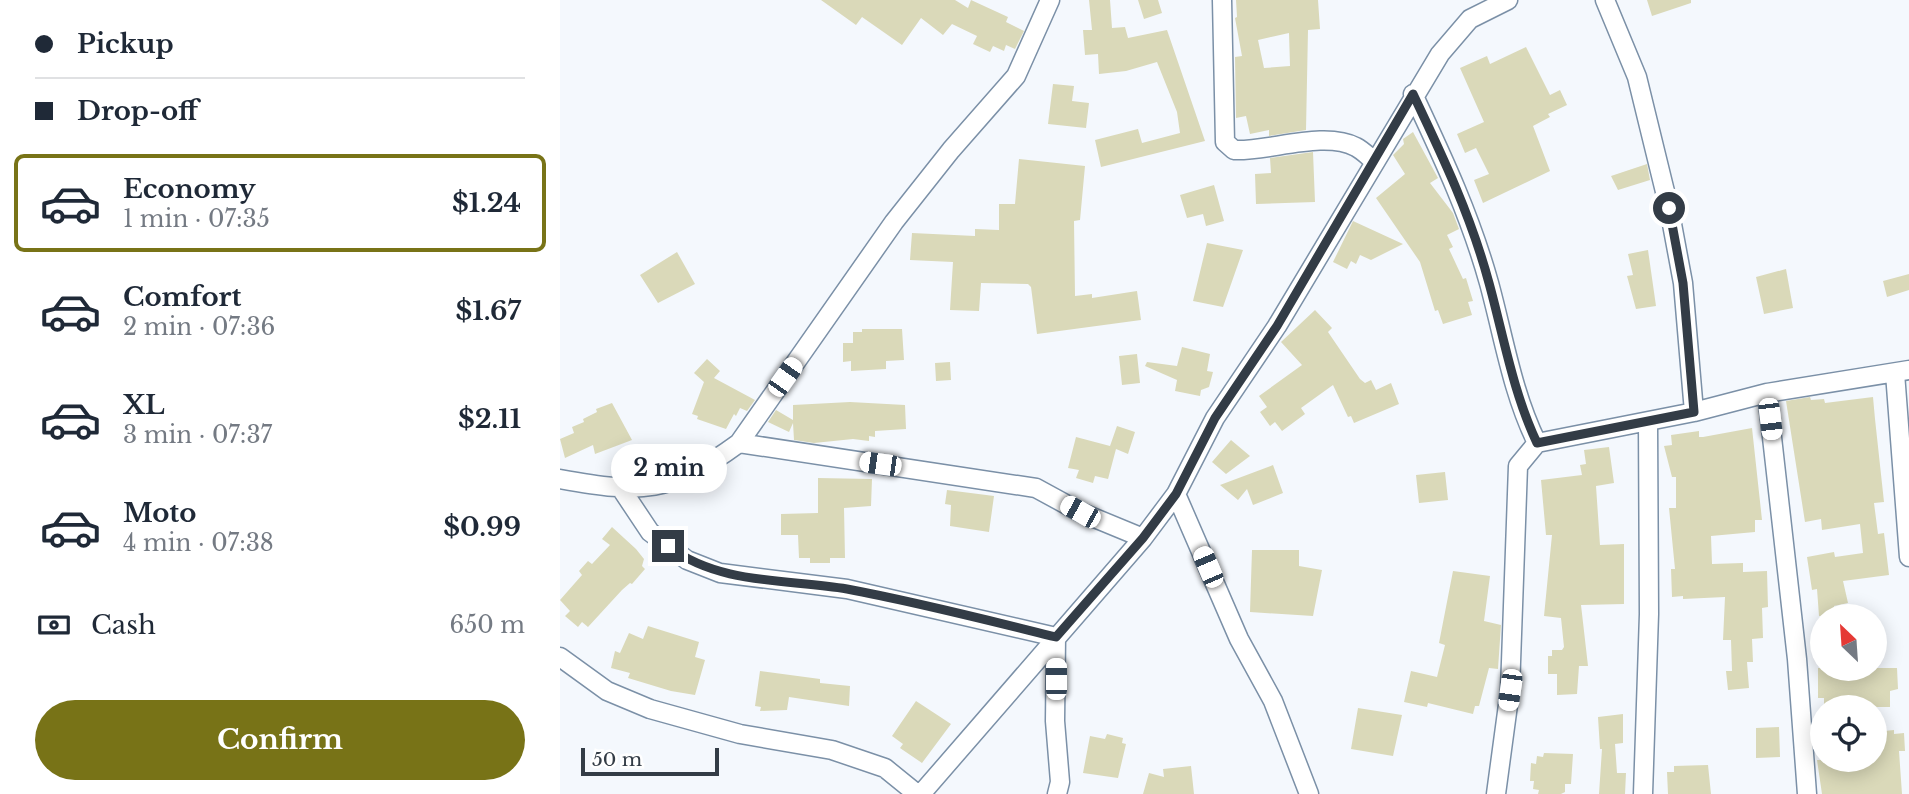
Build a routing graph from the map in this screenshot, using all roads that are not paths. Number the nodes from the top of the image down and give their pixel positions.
1 (1050, 0) edge
2 (1222, 0) edge
3 (1507, 0) edge
4 (1605, 0) edge
5 (1413, 94) junction
6 (1374, 161) junction
7 (1902, 371) edge
8 (1766, 393) junction
9 (1694, 412) junction
10 (1648, 422) junction
11 (739, 443) junction
12 (1537, 443) junction
13 (560, 479) edge
14 (622, 490) junction
15 (1176, 494) junction
16 (1143, 538) junction
17 (1909, 557) edge
18 (1056, 637) junction
19 (560, 657) edge
20 (919, 794) edge
21 (1057, 794) edge
22 (1309, 794) edge
23 (1496, 794) edge
24 (1643, 794) edge
25 (1807, 794) edge

1 - 11 street
2 - 6 street
3 - 5 street
4 - 9 street
5 - 6 street
5 - 12 street
6 - 15 street
7 - 8 street
7 - 17 street
8 - 9 street
8 - 25 street
9 - 10 street
10 - 12 street
10 - 24 street
11 - 14 street
11 - 16 street
12 - 23 street
13 - 14 street
14 - 18 street
15 - 16 street
15 - 22 street
16 - 18 street
18 - 20 street
18 - 21 street
19 - 20 street

